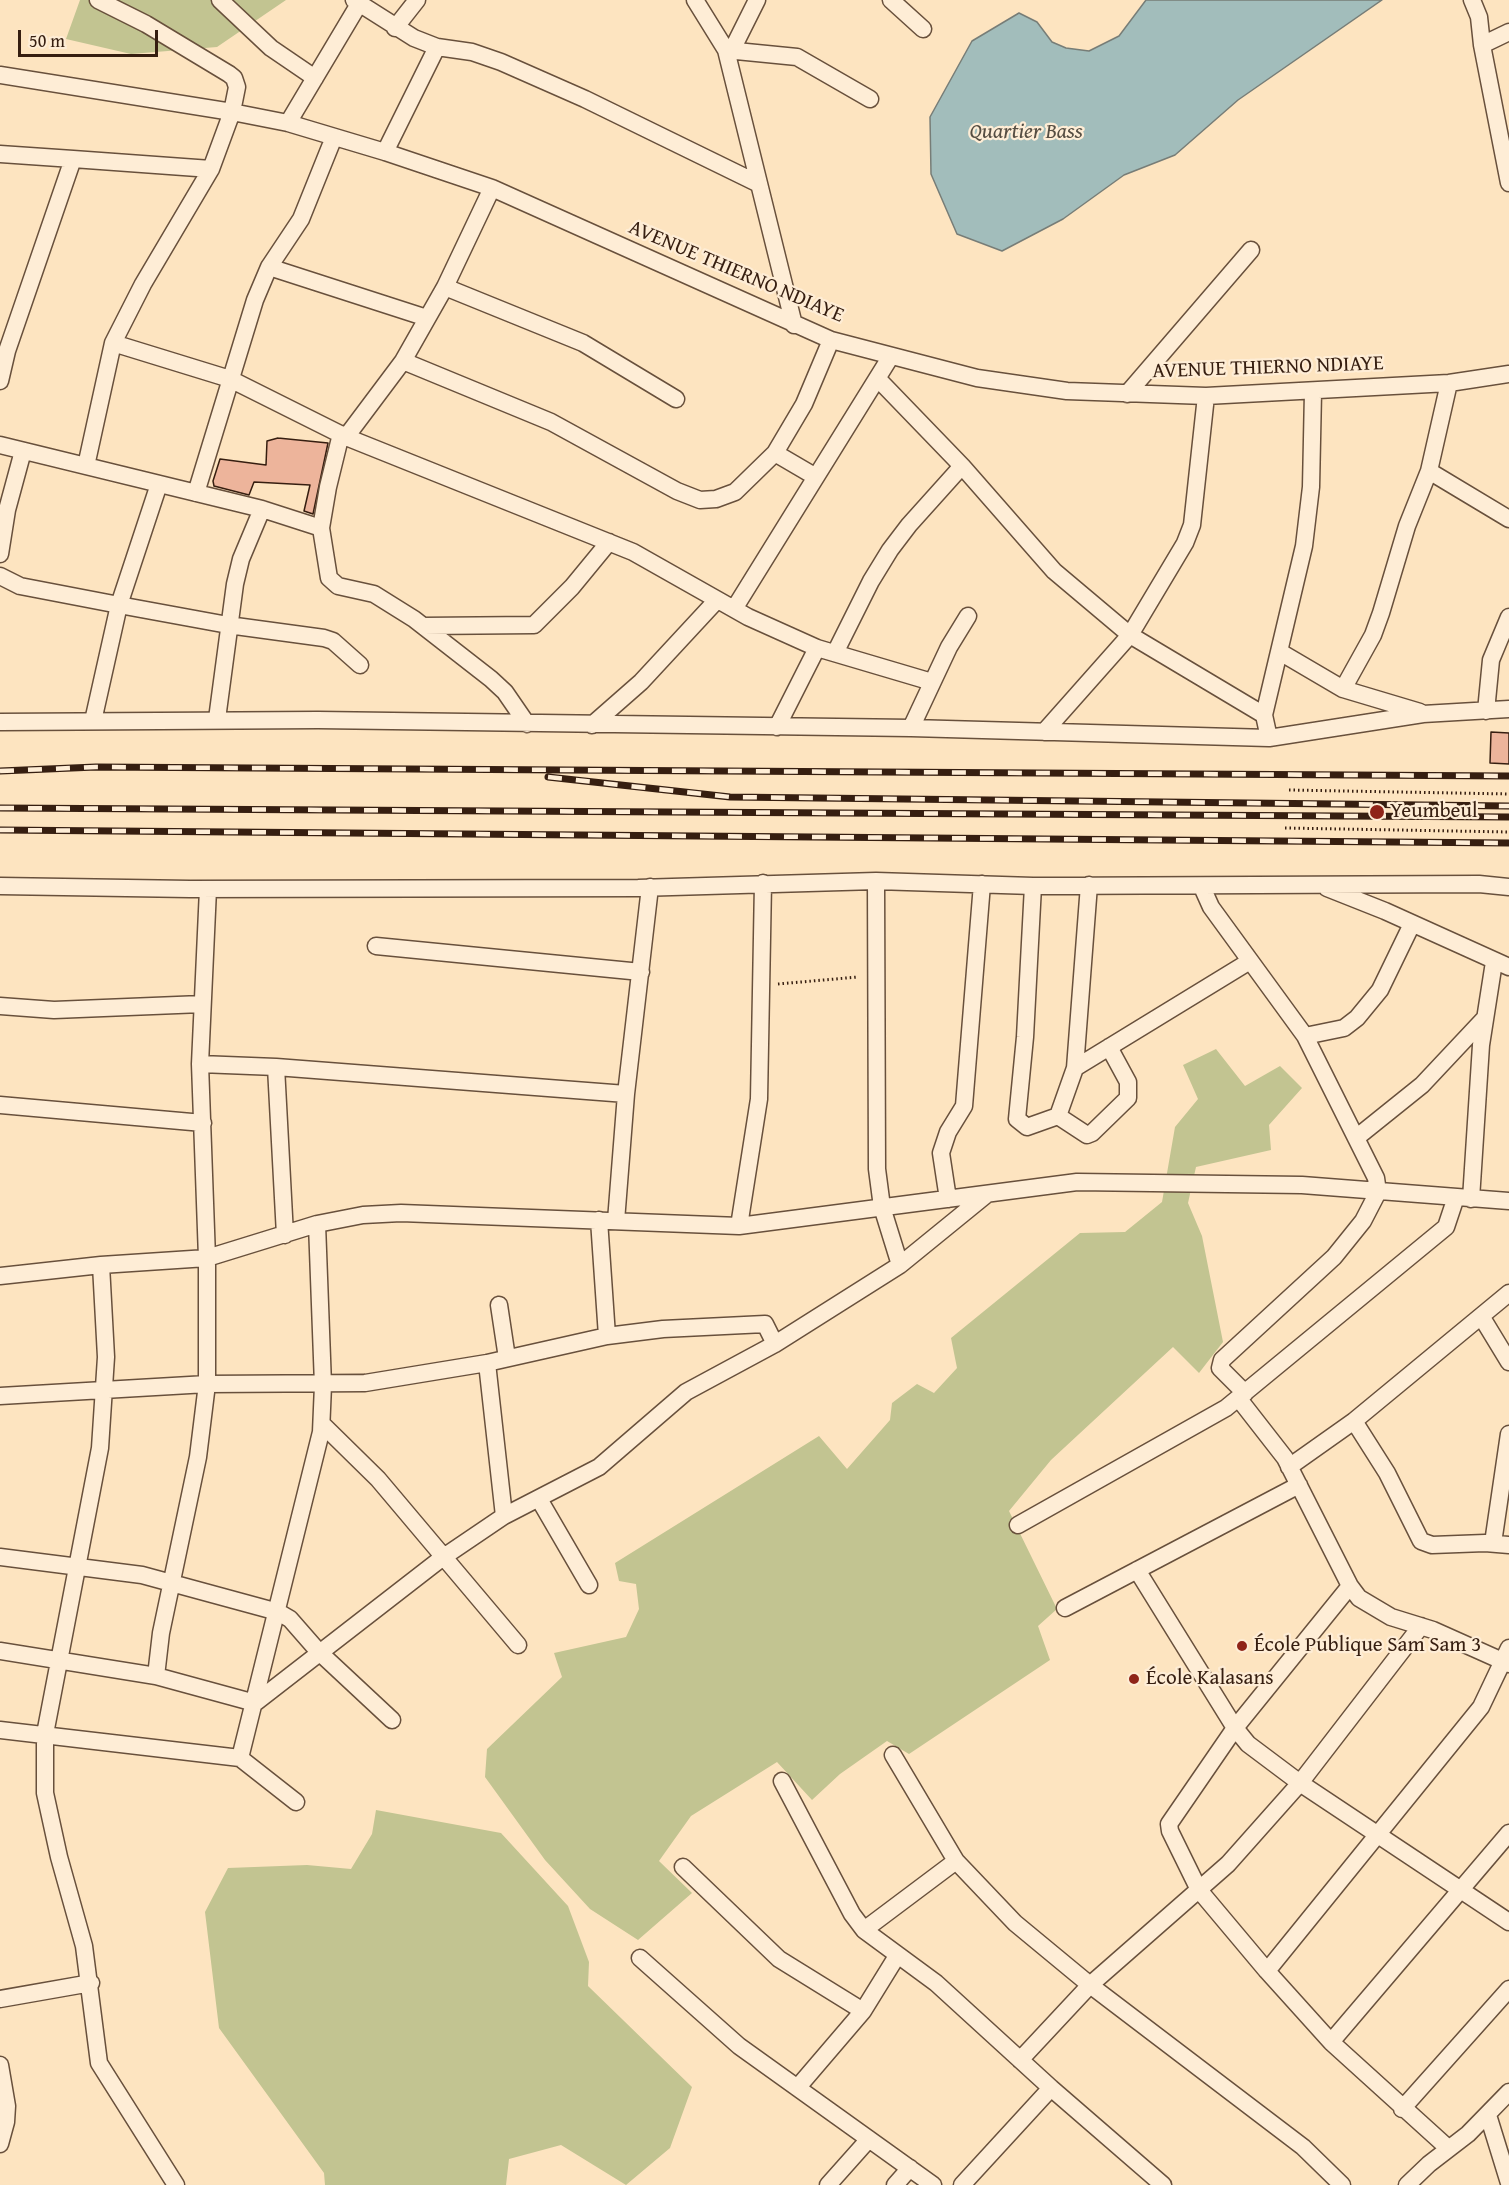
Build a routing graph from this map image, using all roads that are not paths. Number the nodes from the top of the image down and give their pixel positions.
1 (98, 0) edge
2 (220, 0) edge
3 (417, 0) edge
4 (695, 0) edge
5 (757, 0) edge
6 (891, 0) edge
7 (1472, 0) edge
8 (356, 2) edge
9 (395, 28) junction
10 (923, 29) dead end
11 (1509, 32) edge
12 (1482, 45) junction
13 (437, 47) junction
14 (729, 50) junction
15 (0, 75) edge
16 (315, 78) junction
17 (870, 99) dead end
18 (232, 112) junction
19 (288, 123) junction
20 (334, 137) junction
21 (385, 152) junction
22 (0, 154) edge
23 (73, 159) junction
24 (211, 169) junction
25 (1509, 183) edge
26 (759, 184) junction
27 (492, 188) junction
28 (1251, 250) dead end
29 (269, 267) junction
30 (445, 287) junction
31 (427, 318) junction
32 (794, 325) junction
33 (831, 339) junction
34 (113, 343) junction
35 (891, 356) junction
36 (403, 361) junction
37 (1509, 374) edge
38 (230, 379) junction
39 (878, 379) junction
40 (0, 381) edge
41 (1449, 383) junction
42 (1313, 392) junction
43 (1127, 394) junction
44 (1206, 396) junction
45 (676, 399) dead end
46 (343, 435) junction
47 (0, 445) edge
48 (23, 451) junction
49 (775, 453) junction
50 (86, 466) junction
51 (962, 466) junction
52 (1429, 471) junction
53 (816, 477) junction
54 (159, 484) junction
55 (196, 493) junction
56 (262, 509) junction
57 (1509, 519) edge
58 (321, 528) junction
59 (609, 542) junction
60 (0, 554) edge
61 (0, 576) edge
62 (717, 600) junction
63 (118, 605) junction
64 (734, 609) junction
65 (968, 616) dead end
66 (1509, 617) edge
67 (228, 625) junction
68 (423, 627) junction
69 (1130, 635) junction
70 (817, 648) junction
71 (1280, 652) junction
72 (835, 653) junction
73 (360, 665) dead end
74 (932, 682) junction
75 (1343, 688) junction
76 (1509, 709) edge
77 (1486, 711) junction
78 (1424, 714) junction
79 (1264, 715) junction
80 (217, 719) junction
81 (93, 721) junction
82 (0, 722) edge
83 (527, 724) junction
84 (592, 725) junction
85 (777, 727) junction
86 (911, 728) junction
87 (1044, 732) junction
88 (1269, 738) junction
89 (876, 881) junction
90 (763, 884) junction
91 (982, 884) junction
92 (1089, 885) junction
93 (1318, 885) junction
94 (0, 886) edge
95 (1033, 886) junction
96 (650, 887) junction
97 (1202, 887) junction
98 (1509, 887) edge
99 (208, 889) junction
100 (1412, 924) junction
101 (376, 946) dead end
102 (1250, 961) junction
103 (1502, 964) edge
104 (641, 972) junction
105 (202, 1004) junction
106 (0, 1005) edge
107 (1484, 1019) junction
108 (1305, 1036) junction
109 (1109, 1047) junction
110 (200, 1064) junction
111 (276, 1067) junction
112 (1075, 1068) junction
113 (626, 1094) junction
114 (0, 1105) edge
115 (1058, 1116) junction
116 (203, 1123) junction
117 (1356, 1138) junction
118 (1378, 1192) junction
119 (987, 1195) junction
120 (1464, 1198) junction
121 (948, 1199) junction
122 (1509, 1201) edge
123 (882, 1207) junction
124 (607, 1221) junction
125 (317, 1224) junction
126 (739, 1226) junction
127 (285, 1235) junction
128 (207, 1258) junction
129 (101, 1265) junction
130 (900, 1266) junction
131 (0, 1276) edge
132 (1509, 1293) edge
133 (499, 1305) dead end
134 (1481, 1316) junction
135 (607, 1336) junction
136 (775, 1344) junction
137 (507, 1358) junction
138 (1509, 1362) edge
139 (487, 1363) junction
140 (207, 1384) junction
141 (323, 1385) junction
142 (105, 1389) junction
143 (0, 1396) edge
144 (1242, 1396) junction
145 (1354, 1421) junction
146 (322, 1424) junction
147 (1509, 1434) edge
148 (1289, 1467) junction
149 (1299, 1485) junction
150 (539, 1499) junction
151 (504, 1516) junction
152 (1018, 1525) dead end
153 (1501, 1544) edge
154 (0, 1557) edge
155 (442, 1558) junction
156 (76, 1565) junction
157 (1137, 1570) junction
158 (172, 1582) junction
159 (589, 1585) dead end
160 (1350, 1586) junction
161 (1065, 1608) dead end
162 (278, 1612) junction
163 (1421, 1626) junction
164 (518, 1645) dead end
165 (0, 1651) edge
166 (318, 1651) junction
167 (1507, 1657) edge
168 (58, 1659) junction
169 (156, 1676) junction
170 (255, 1703) junction
171 (392, 1720) dead end
172 (1235, 1728) junction
173 (0, 1730) edge
174 (45, 1734) junction
175 (893, 1755) dead end
176 (240, 1758) junction
177 (782, 1781) dead end
178 (1300, 1783) junction
179 (296, 1802) dead end
180 (1509, 1833) edge
181 (1378, 1834) junction
182 (956, 1861) junction
183 (683, 1867) dead end
184 (1199, 1890) junction
185 (1462, 1890) junction
186 (1509, 1922) edge
187 (864, 1930) junction
188 (897, 1956) junction
189 (640, 1958) dead end
190 (1267, 1971) junction
191 (91, 1983) junction
192 (1090, 1985) junction
193 (1509, 1989) edge
194 (0, 1999) edge
195 (863, 2011) junction
196 (1331, 2042) junction
197 (1020, 2060) junction
198 (0, 2065) edge
199 (798, 2087) junction
200 (1051, 2088) junction
201 (1509, 2092) edge
202 (1402, 2109) junction
203 (1488, 2115) junction
204 (869, 2139) junction
205 (0, 2144) edge
206 (1448, 2148) junction
207 (910, 2168) junction
208 (1509, 2183) edge
209 (1159, 2184) edge
210 (176, 2185) edge
211 (828, 2185) edge
212 (895, 2185) edge
213 (933, 2185) edge
214 (963, 2185) edge
215 (1342, 2185) edge
216 (1407, 2185) edge

1 - 18 street
2 - 16 street
3 - 9 street
4 - 14 street
5 - 14 street
6 - 10 street
7 - 12 street
8 - 9 street
8 - 16 street
9 - 13 street
11 - 12 street
12 - 25 street
13 - 21 street
13 - 26 street
14 - 17 street
14 - 26 street
15 - 18 street, AVENUE THIERNO NDIAYE
16 - 19 street
18 - 19 street, AVENUE THIERNO NDIAYE
18 - 24 street
19 - 20 street, AVENUE THIERNO NDIAYE
20 - 21 street, AVENUE THIERNO NDIAYE
20 - 29 street
21 - 27 street, AVENUE THIERNO NDIAYE
22 - 23 street
23 - 24 street
23 - 40 street
24 - 34 street
26 - 32 street
27 - 30 street
27 - 32 street, AVENUE THIERNO NDIAYE
28 - 43 street
29 - 31 street
29 - 38 street
30 - 31 street
30 - 45 street
31 - 36 street
32 - 33 street, AVENUE THIERNO NDIAYE
33 - 35 street, AVENUE THIERNO NDIAYE
33 - 49 street
34 - 38 street
34 - 50 street
35 - 39 street
35 - 43 street, AVENUE THIERNO NDIAYE
36 - 46 street
36 - 49 street
37 - 41 street, AVENUE THIERNO NDIAYE
38 - 46 street
38 - 55 street
39 - 51 street
39 - 53 street
41 - 42 street, AVENUE THIERNO NDIAYE
41 - 52 street
42 - 44 street, AVENUE THIERNO NDIAYE
42 - 71 street
43 - 44 street, AVENUE THIERNO NDIAYE
44 - 69 street
46 - 58 street
46 - 59 street
47 - 48 street
48 - 50 street
48 - 60 street
49 - 53 street
50 - 54 street
51 - 69 street
51 - 72 street
52 - 57 street
52 - 75 street
53 - 64 street
54 - 55 street
54 - 63 street
55 - 56 street
56 - 58 street
56 - 67 street
58 - 68 street
59 - 62 street
59 - 68 street
61 - 63 street
62 - 64 street
62 - 84 street
63 - 67 street
63 - 81 street
64 - 70 street
65 - 74 street
66 - 77 street
67 - 73 street
67 - 80 street
68 - 83 street
69 - 79 street
69 - 87 street
70 - 72 street
70 - 85 street
71 - 75 street
71 - 79 street
72 - 74 street
74 - 86 street
75 - 78 street
76 - 77 street
77 - 78 street
78 - 88 street
79 - 88 street
80 - 81 street
80 - 83 street
81 - 82 street
83 - 84 street
84 - 85 street
85 - 86 street
86 - 87 street
87 - 88 street
89 - 90 street
89 - 91 street
89 - 123 street
90 - 96 street
90 - 126 street
91 - 95 street
91 - 121 street
92 - 95 street
92 - 97 street
92 - 112 street
93 - 97 street
93 - 98 street
93 - 100 street
94 - 99 street
95 - 115 street
96 - 99 street
96 - 104 street
97 - 102 street
99 - 105 street
100 - 103 street
100 - 108 street
101 - 104 street
102 - 108 street
102 - 109 street
103 - 107 street
104 - 113 street
105 - 106 street
105 - 110 street
107 - 117 street
107 - 120 street
108 - 117 street
109 - 112 street
109 - 115 street
110 - 111 street
110 - 116 street
111 - 113 street
111 - 127 street
112 - 115 street
113 - 124 street
114 - 116 street
116 - 128 street
117 - 118 street
118 - 119 street
118 - 120 street
118 - 144 street
119 - 121 street
119 - 130 street
120 - 122 street
120 - 144 street
121 - 123 street
123 - 126 street
123 - 130 street
124 - 125 street
124 - 126 street
124 - 135 street
125 - 127 street
125 - 141 street
127 - 128 street
128 - 129 street
128 - 140 street
129 - 131 street
129 - 142 street
130 - 136 street
132 - 134 street
133 - 137 street
134 - 138 street
134 - 145 street
135 - 136 street
135 - 137 street
136 - 150 street
137 - 139 street
139 - 141 street
139 - 151 street
140 - 141 street
140 - 142 street
140 - 158 street
141 - 146 street
142 - 143 street
142 - 156 street
144 - 148 street
144 - 152 street
145 - 148 street
145 - 153 street
146 - 155 street
146 - 162 street
147 - 153 street
148 - 149 street
149 - 157 street
149 - 160 street
150 - 151 street
150 - 159 street
151 - 155 street
154 - 156 street
155 - 164 street
155 - 166 street
156 - 158 street
156 - 168 street
157 - 161 street
157 - 172 street
158 - 162 street
158 - 169 street
160 - 163 street
160 - 172 street
162 - 166 street
162 - 170 street
163 - 167 street
163 - 178 street
165 - 168 street
166 - 170 street
166 - 171 street
167 - 181 street
168 - 169 street
168 - 174 street
169 - 170 street
170 - 176 street
172 - 178 street
172 - 184 street
173 - 174 street
174 - 176 street
174 - 191 street
175 - 182 street
176 - 179 street
177 - 187 street
178 - 181 street
178 - 184 street
180 - 185 street
181 - 185 street
181 - 190 street
182 - 187 street
182 - 192 street
183 - 195 street
184 - 190 street
184 - 192 street
185 - 186 street
185 - 196 street
187 - 188 street
188 - 195 street
188 - 197 street
189 - 199 street
190 - 196 street
191 - 194 street
191 - 210 street
192 - 197 street
192 - 215 street
193 - 202 street
195 - 199 street
196 - 202 street
197 - 200 street
198 - 205 street
199 - 204 street
200 - 209 street
200 - 214 street
201 - 203 street
202 - 206 street
203 - 206 street
203 - 208 street
204 - 207 street
204 - 211 street
206 - 216 street
207 - 212 street
207 - 213 street

